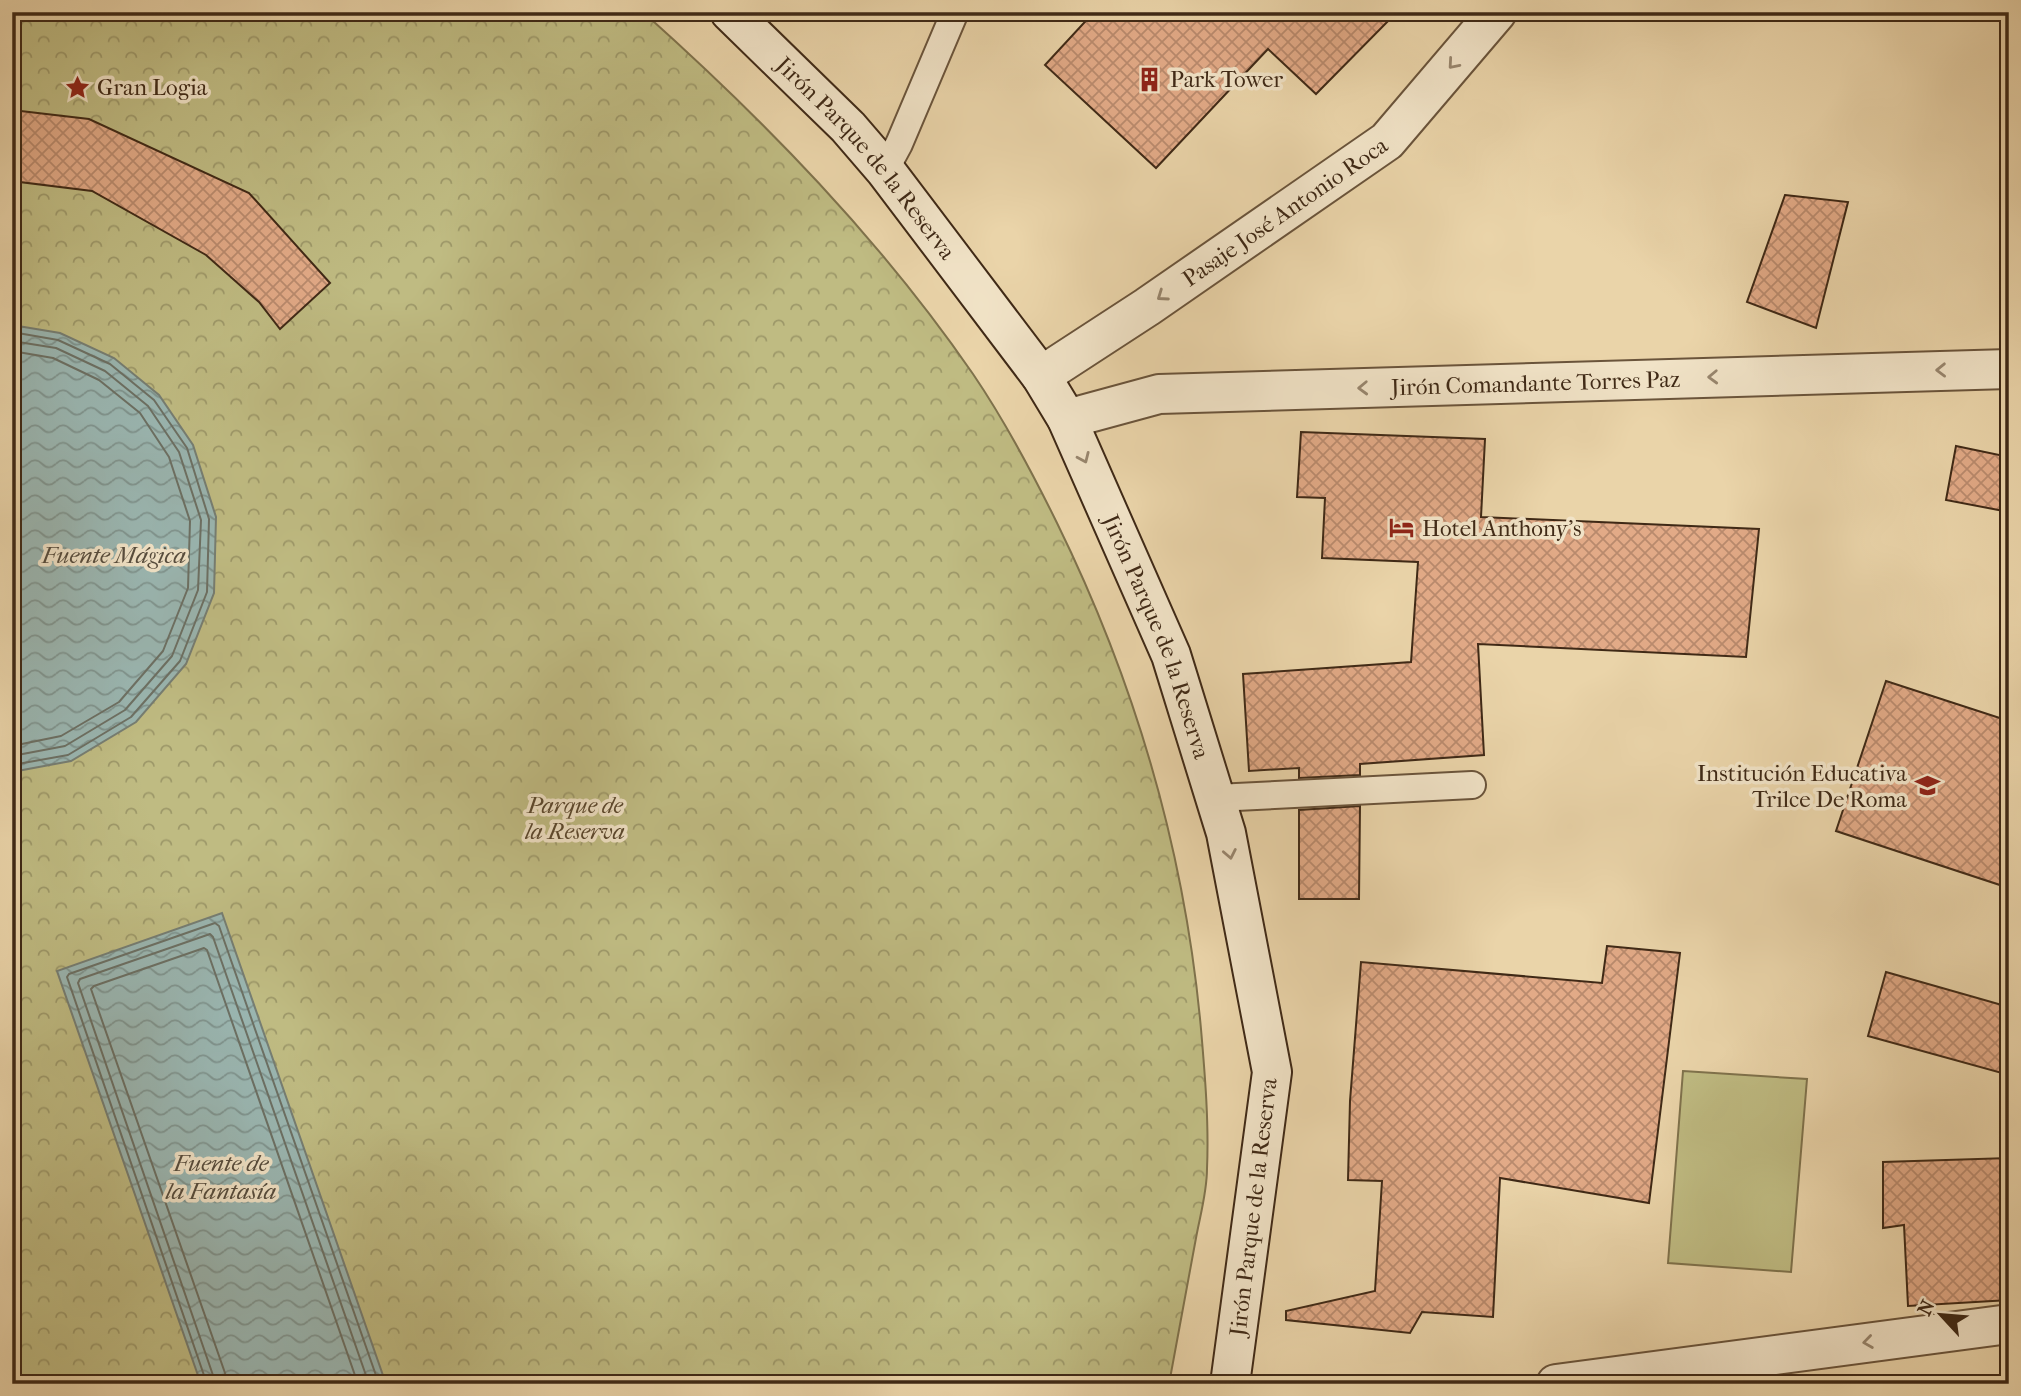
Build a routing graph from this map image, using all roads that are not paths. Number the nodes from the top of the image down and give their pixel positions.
1 (730, 12) edge
2 (955, 12) edge
3 (1497, 12) edge
4 (885, 170) junction
5 (2009, 369) edge
6 (1041, 376) junction
7 (1067, 419) junction
8 (1472, 785) dead end
9 (1216, 799) junction
10 (2009, 1324) edge
11 (1230, 1384) edge
12 (1556, 1384) edge

1 - 4 street, Jirón Parque de la Reserva
2 - 4 lane
3 -> 6 street, Pasaje José Antonio Roca
4 - 6 street, Jirón Parque de la Reserva
5 -> 7 street, Jirón Comandante Torres Paz
6 - 7 street, Jirón Parque de la Reserva
7 -> 9 street, Jirón Parque de la Reserva
8 - 9 lane
9 -> 11 street, Jirón Parque de la Reserva
10 -> 12 street

